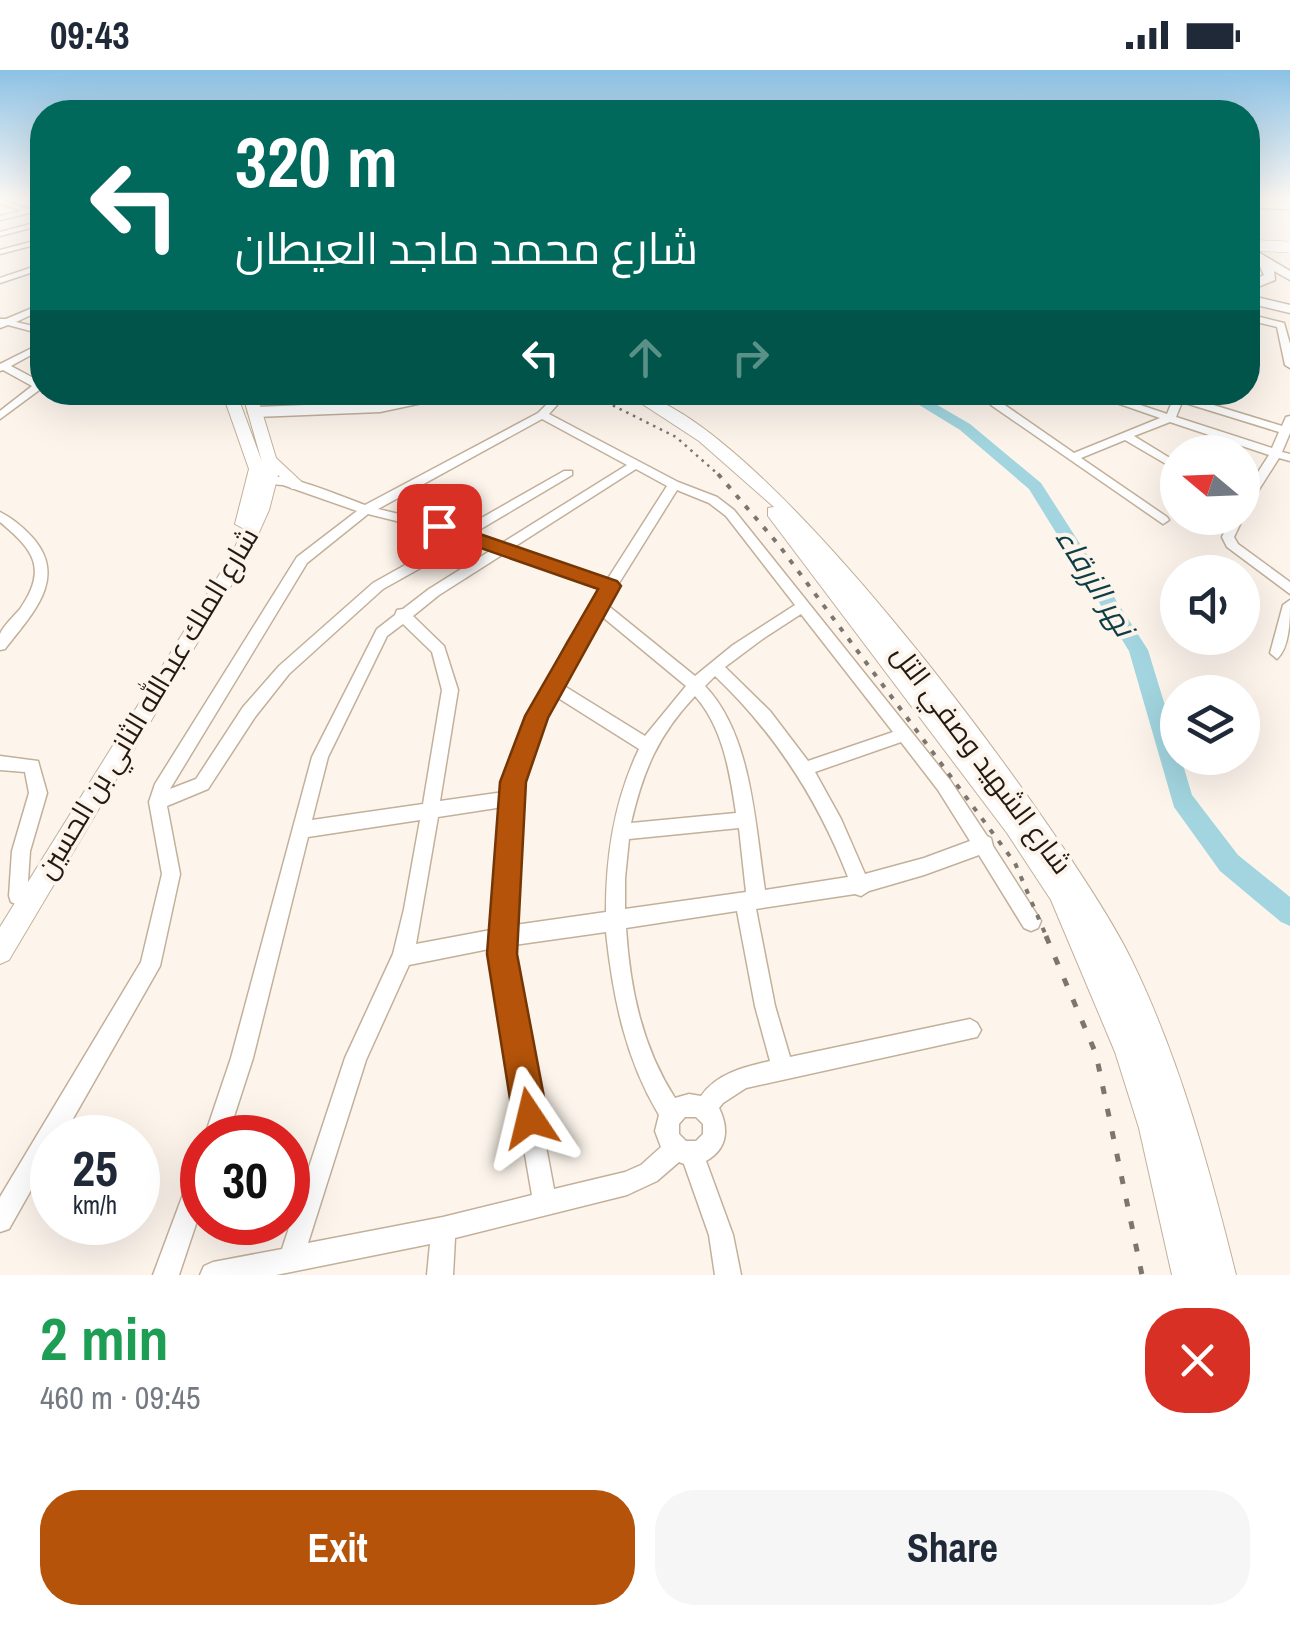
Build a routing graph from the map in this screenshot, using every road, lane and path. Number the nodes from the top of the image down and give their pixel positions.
1 (1262, 258) joint
2 (30, 261) edge
3 (0, 270) edge
4 (30, 271) edge
5 (1290, 276) edge
6 (0, 281) edge
7 (1260, 281) edge
8 (1260, 302) edge
9 (1290, 309) edge
10 (30, 312) edge
11 (1260, 320) edge
12 (2, 322) edge
13 (30, 329) edge
14 (30, 352) edge
15 (1290, 365) edge
16 (2, 367) edge
17 (30, 379) edge
18 (30, 393) edge
19 (240, 405) edge
20 (247, 405) edge
21 (392, 405) edge
22 (552, 405) edge
23 (635, 405) edge
24 (652, 405) edge
25 (998, 405) edge
26 (1130, 405) edge
27 (1176, 405) edge
28 (1214, 405) edge
29 (294, 410) junction
30 (247, 414) junction
31 (542, 414) junction
32 (0, 416) edge
33 (1170, 418) junction
34 (1288, 425) edge
35 (263, 432) junction
36 (1127, 437) junction
37 (1276, 453) junction
38 (1076, 456) junction
39 (1160, 457) edge
40 (1290, 458) edge
41 (634, 464) junction
42 (568, 473) dead end
43 (1260, 478) edge
44 (265, 481) junction
45 (674, 485) junction
46 (300, 489) junction
47 (366, 510) junction
48 (0, 516) edge
49 (1160, 518) edge
50 (461, 533) junction
51 (1229, 535) edge
52 (501, 548) junction
53 (610, 586) junction
54 (1290, 589) edge
55 (1290, 605) edge
56 (599, 606) junction
57 (802, 607) junction
58 (402, 614) junction
59 (0, 644) edge
60 (1277, 654) dead end
61 (716, 668) junction
62 (696, 686) junction
63 (552, 687) junction
64 (906, 734) junction
65 (647, 746) junction
66 (0, 763) edge
67 (807, 768) junction
68 (512, 798) junction
69 (158, 802) junction
70 (431, 811) junction
71 (744, 820) junction
72 (301, 830) junction
73 (622, 832) junction
74 (984, 844) junction
75 (861, 887) junction
76 (18, 896) junction
77 (751, 901) junction
78 (1031, 921) dead end
79 (616, 922) junction
80 (0, 924) edge
81 (503, 936) junction
82 (0, 951) edge
83 (403, 956) junction
84 (970, 1030) dead end
85 (783, 1070) junction
86 (705, 1109) junction
87 (223, 1115) edge
88 (672, 1115) junction
89 (684, 1153) junction
90 (545, 1203) junction
91 (0, 1220) edge
92 (443, 1230) junction
93 (180, 1235) edge
94 (290, 1259) junction
95 (262, 1270) edge
96 (166, 1275) edge
97 (213, 1275) edge
98 (440, 1275) edge
99 (728, 1275) edge
100 (1189, 1275) edge
101 (1220, 1275) edge

1 - 5 highway
1 - 7 highway
2 - 3 street
4 - 6 street
8 - 9 highway
10 - 12 street
11 - 15 street
12 - 13 street
14 - 16 street
16 - 17 street
18 - 32 street
19 - 30 main road, شارع الملك عبدالله الثاني بن الحسين
20 - 30 main road, شارع الملك عبدالله الثاني بن الحسين
21 - 29 highway
22 - 31 street
23 - 100 main road, شارع الشهيد وصفي التل
24 - 101 main road, شارع الشهيد وصفي التل
25 - 38 street
26 - 33 street
27 - 33 street
28 - 34 street
29 - 30 highway
29 - 35 highway
30 - 35 main road, شارع الملك عبدالله الثاني بن الحسين
30 - 44 main road, شارع الملك عبدالله الثاني بن الحسين
31 - 41 street
31 - 47 street
33 - 36 street
33 - 37 street
34 - 37 street
35 - 44 main road, شارع الملك عبدالله الثاني بن الحسين
36 - 38 street
36 - 39 street
37 - 40 street
37 - 43 street
38 - 49 street
41 - 45 street
41 - 52 street
42 - 50 street
44 - 46 main road
44 - 46 main road
44 - 76 main road, شارع الملك عبدالله الثاني بن الحسين
44 - 82 main road, شارع الملك عبدالله الثاني بن الحسين
45 - 53 street
45 - 57 street
46 - 47 street
47 - 50 street
47 - 69 street
48 - 59 street
50 - 52 street
50 - 69 street
51 - 54 street
52 - 53 street
52 - 58 street
53 - 56 street
55 - 60 street
56 - 62 street
56 - 63 street
57 - 61 street
57 - 64 street
58 - 70 street
58 - 72 street
61 - 62 street
61 - 67 street
62 - 65 street
62 - 71 street
63 - 65 street
63 - 68 street
64 - 67 street
64 - 74 street
65 - 73 street
66 - 76 street
67 - 75 street
68 - 70 street
68 - 81 street
69 - 91 street
70 - 72 street
70 - 83 street
71 - 73 street
71 - 77 street
72 - 87 street
73 - 79 street
74 - 75 street
74 - 78 street
75 - 77 street
76 - 80 main road, شارع الملك عبدالله الثاني بن الحسين
77 - 79 street
77 - 85 street
79 - 81 street
79 - 88 street
81 - 83 street
81 - 90 street
83 - 94 street
84 - 85 street
85 - 86 street
86 - 88 street
86 - 89 street
88 - 89 street
89 - 90 street
89 - 99 street
90 - 92 street
92 - 94 street
92 - 98 street
93 - 96 street
94 - 95 street
95 - 97 street

